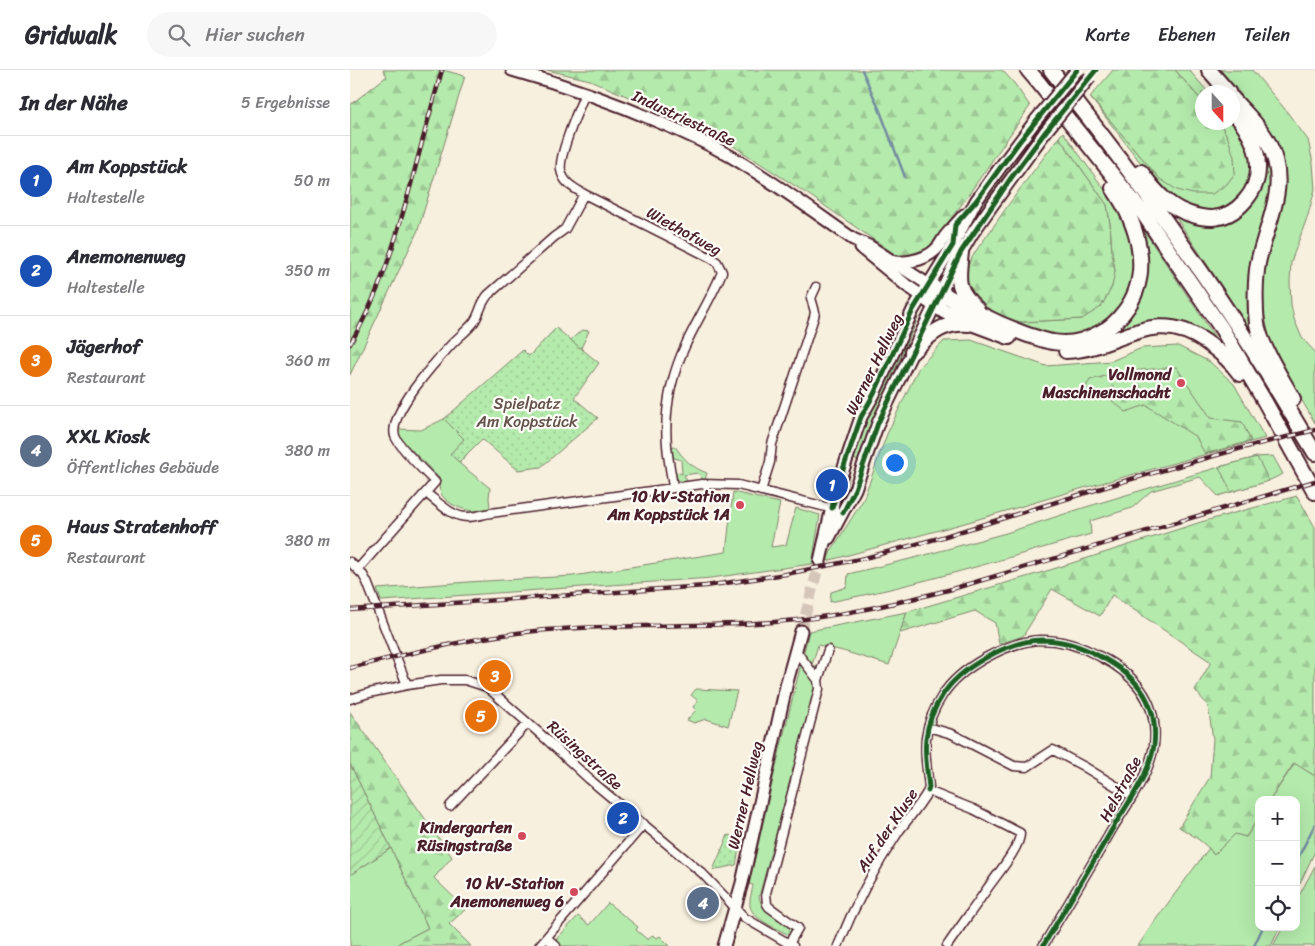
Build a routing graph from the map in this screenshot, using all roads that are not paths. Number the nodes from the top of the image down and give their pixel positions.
1 (512, 70) edge
2 (1028, 70) edge
3 (1051, 70) edge
4 (1076, 70) edge
5 (1198, 70) edge
6 (1209, 70) edge
7 (1093, 74) edge
8 (1039, 83) junction
9 (1211, 85) edge
10 (1222, 85) edge
11 (585, 93) junction
12 (1240, 107) edge
13 (1240, 121) edge
14 (1101, 134) junction
15 (584, 194) junction
16 (976, 202) junction
17 (853, 239) junction
18 (961, 252) junction
19 (893, 262) junction
20 (816, 286) dead end
21 (932, 294) junction
22 (980, 320) junction
23 (912, 352) junction
24 (1265, 402) junction
25 (1315, 449) edge
26 (1315, 453) edge
27 (673, 487) junction
28 (761, 491) junction
29 (1315, 492) edge
30 (426, 493) junction
31 (838, 510) junction
32 (350, 562) edge
33 (358, 569) junction
34 (801, 630) tunnel mouth
35 (828, 650) dead end
36 (796, 651) junction
37 (818, 680) junction
38 (407, 685) junction
39 (350, 699) edge
40 (528, 723) junction
41 (928, 728) junction
42 (928, 791) junction
43 (1132, 796) junction
44 (450, 806) dead end
45 (644, 824) junction
46 (736, 908) junction
47 (547, 938) junction
48 (791, 945) edge
49 (539, 946) edge
50 (556, 946) edge
51 (724, 946) edge
52 (838, 946) edge
53 (947, 946) edge
54 (1043, 946) edge

1 - 11 main road, Industriestraße
2 - 8 highway
3 - 14 highway
4 - 16 main road, Werner Hellweg, bridge
5 - 9 highway
6 - 10 highway
7 - 18 main road, Werner Hellweg, bridge
8 - 22 highway
8 - 24 highway
11 - 15 street, Wiethofweg
11 - 17 main road, Industriestraße
12 - 25 highway
13 - 14 highway
14 - 26 highway
15 - 27 street, Wiethofweg
15 - 30 street
16 - 19 main road, Werner Hellweg
16 - 21 main road, Werner Hellweg
17 - 19 main road, Industriestraße
17 - 21 main road, Industriestraße
18 - 21 main road, Werner Hellweg
18 - 22 highway
19 - 21 main road, Industriestraße
20 - 28 street
21 - 22 highway
21 - 23 main road, Werner Hellweg
21 - 31 main road, Werner Hellweg
22 - 23 highway
22 - 24 highway
23 - 31 main road, Werner Hellweg
24 - 29 highway
27 - 28 street
27 - 30 street
28 - 31 street
30 - 33 street
32 - 33 street
33 - 38 street
34 - 36 main road, Werner Hellweg
35 - 37 street
36 - 37 street
36 - 46 main road, Werner Hellweg
37 - 48 street
38 - 39 street, Rüsingstraße
38 - 40 street, Rüsingstraße
40 - 44 street, Rüsingstraße
40 - 45 street, Rüsingstraße
41 - 42 street, Helstraße
41 - 43 street, Helstraße
41 - 43 street, Helstraße
42 - 52 street, Auf der Kluse
42 - 53 street, Auf der Kluse
43 - 54 street, Helstraße
45 - 46 street, Rüsingstraße
45 - 47 street
46 - 48 street, Rüsingstraße
46 - 51 main road, Werner Hellweg
47 - 49 street
47 - 50 street

